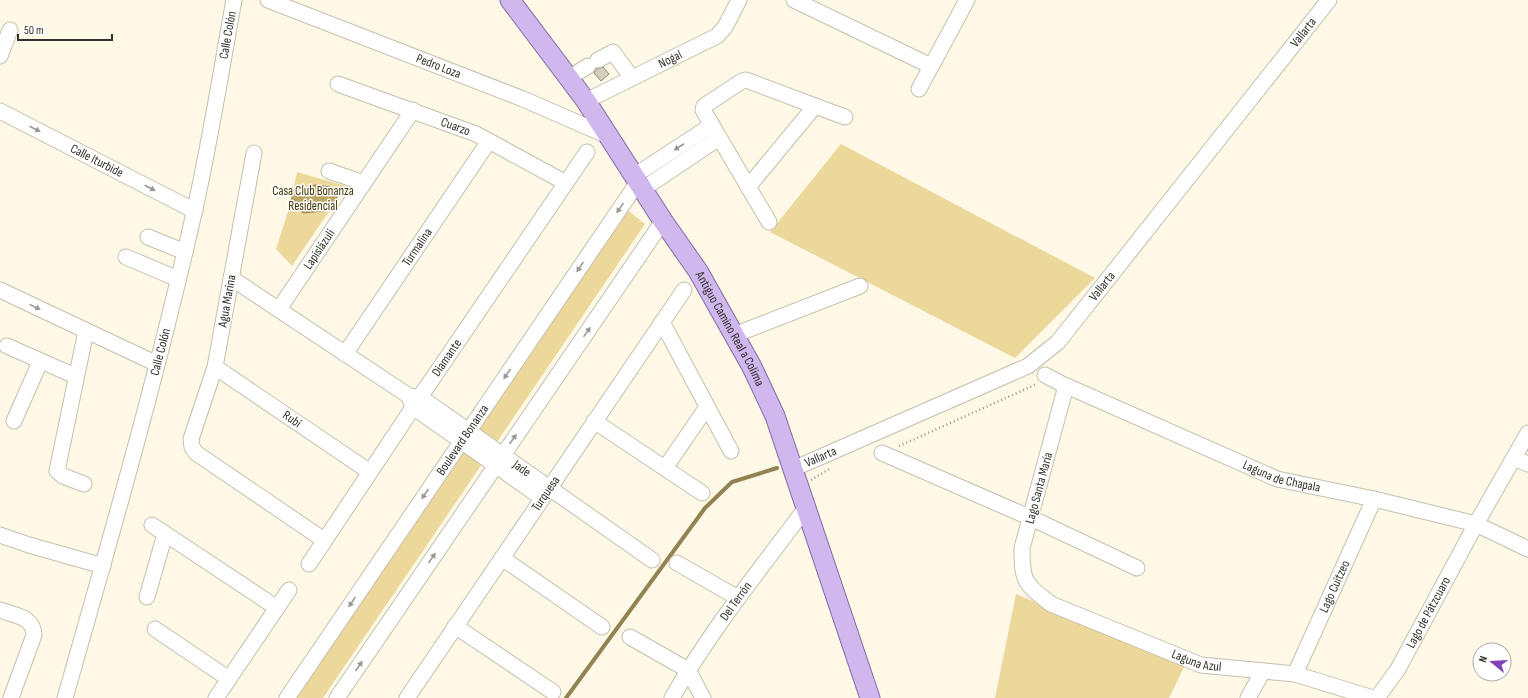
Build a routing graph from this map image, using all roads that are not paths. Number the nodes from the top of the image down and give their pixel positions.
1 (234, 0) edge
2 (268, 0) edge
3 (510, 0) edge
4 (739, 0) edge
5 (794, 0) edge
6 (968, 0) edge
7 (1329, 0) edge
8 (10, 30) dead end
9 (0, 56) edge
10 (931, 66) junction
11 (569, 78) junction
12 (632, 78) junction
13 (338, 84) dead end
14 (918, 89) dead end
15 (586, 101) junction
16 (815, 106) junction
17 (413, 110) junction
18 (0, 111) edge
19 (845, 117) dead end
20 (715, 132) junction
21 (608, 136) junction
22 (489, 141) junction
23 (587, 152) dead end
24 (254, 153) dead end
25 (328, 171) dead end
26 (639, 182) junction
27 (364, 183) junction
28 (566, 183) junction
29 (748, 187) junction
30 (195, 211) junction
31 (663, 221) junction
32 (768, 222) dead end
33 (148, 237) dead end
34 (185, 252) junction
35 (126, 257) dead end
36 (231, 278) junction
37 (178, 279) junction
38 (860, 286) dead end
39 (0, 290) edge
40 (684, 290) dead end
41 (279, 309) junction
42 (662, 322) junction
43 (86, 331) junction
44 (736, 340) junction
45 (7, 346) dead end
46 (345, 354) junction
47 (40, 362) junction
48 (157, 364) junction
49 (215, 367) junction
50 (1045, 374) road end
51 (75, 376) junction
52 (1066, 386) junction
53 (414, 400) junction
54 (707, 406) junction
55 (14, 421) dead end
56 (594, 421) junction
57 (1528, 433) edge
58 (464, 436) junction
59 (731, 451) dead end
60 (882, 453) road end
61 (1514, 458) junction
62 (499, 460) junction
63 (1528, 464) edge
64 (665, 468) junction
65 (793, 469) junction
66 (370, 472) junction
67 (84, 484) dead end
68 (546, 493) junction
69 (702, 493) dead end
70 (1374, 499) junction
71 (805, 509) junction
72 (1031, 518) junction
73 (1476, 524) junction
74 (152, 525) dead end
75 (0, 534) edge
76 (165, 534) junction
77 (324, 540) junction
78 (1528, 549) edge
79 (502, 558) junction
80 (652, 560) dead end
81 (677, 563) dead end
82 (309, 564) dead end
83 (103, 566) junction
84 (1137, 568) dead end
85 (1031, 589) joint
86 (289, 590) dead end
87 (147, 597) dead end
88 (738, 598) junction
89 (277, 608) junction
90 (0, 610) edge
91 (455, 626) junction
92 (602, 627) dead end
93 (155, 629) dead end
94 (630, 637) dead end
95 (688, 670) junction
96 (1263, 671) junction
97 (1295, 674) junction
98 (229, 679) junction
99 (553, 692) dead end
100 (410, 697) edge
101 (11, 698) edge
102 (65, 698) edge
103 (216, 698) edge
104 (287, 698) edge
105 (337, 698) edge
106 (672, 698) edge
107 (703, 698) edge
108 (870, 698) edge
109 (1248, 698) edge
110 (1373, 698) edge
111 (1377, 698) edge

1 - 30 street, Calle Colón
2 - 21 street, Pedro Loza
3 - 11 main road, Antiguo Camino Real a Colima
4 - 12 street, Nogal
5 - 10 street
6 - 10 street
7 - 65 street, Vallarta
8 - 9 street
10 - 14 street
11 - 12 street
11 - 15 main road, Antiguo Camino Real a Colima
12 - 15 street, Nogal
13 - 17 street, Cuarzo
15 - 21 main road, Antiguo Camino Real a Colima
16 - 19 street
16 - 20 street
16 - 29 street
17 - 22 street, Cuarzo
17 - 27 street, Lapislázuli
18 -> 30 street, Calle Iturbide
20 - 26 street
20 - 29 street
21 - 26 main road, Antiguo Camino Real a Colima
22 - 28 street, Cuarzo
22 - 46 street, Turmalina
23 - 28 street, Diamante
24 - 36 street, Agua Marina
25 - 27 street
26 - 31 main road, Antiguo Camino Real a Colima
26 -> 58 street, Boulevard Bonanza
27 - 41 street, Lapislázuli
28 - 53 street, Diamante
29 - 32 street
30 - 34 street, Calle Colón
31 - 44 main road, Antiguo Camino Real a Colima
62 -> 31 street
33 - 34 street
34 - 37 street, Calle Colón
35 - 37 street
36 - 41 street, Jade
36 - 49 street, Agua Marina
37 - 48 street, Calle Colón
38 - 44 street
39 -> 43 street
40 - 42 street, Turquesa
41 - 46 street, Jade
42 - 54 street
42 - 56 street, Turquesa
43 - 48 street
43 - 51 street
44 - 65 main road, Antiguo Camino Real a Colima
45 - 47 street
46 - 53 street, Jade
47 - 51 street
47 - 55 street
48 - 83 street, Calle Colón
49 - 66 street, Rubí
49 - 77 street, Agua Marina
50 - 52 street, Laguna de Chapala
51 - 67 street
52 - 70 street, Laguna de Chapala
52 - 72 street, Lago Santa María
53 - 58 street, Jade
53 - 66 street, Diamante
54 - 59 street
54 - 64 street
56 - 64 street
56 - 68 street, Turquesa
57 - 61 street, Lago de Pátzcuaro
58 - 62 street, Jade
58 -> 104 street, Boulevard Bonanza
60 - 72 street
61 - 63 street
61 - 73 street, Lago de Pátzcuaro
62 - 68 street, Jade
105 -> 62 street
64 - 69 street
65 - 71 main road, Antiguo Camino Real a Colima
66 - 77 street, Diamante
68 - 79 street, Turquesa
68 - 80 street, Jade
70 - 73 street, Laguna de Chapala
70 - 97 street, Lago Cuitzeo
71 - 88 street, Del Terrón
71 - 108 main road, Antiguo Camino Real a Colima
72 - 84 street
72 - 85 street, Lago Santa María
73 - 78 street, Laguna de Chapala
73 - 111 street, Lago de Pátzcuaro
74 - 76 street
75 - 83 street
76 - 87 street
76 - 89 street
77 - 82 street, Diamante
79 - 91 street, Turquesa
79 - 92 street
81 - 88 street
83 - 102 street, Calle Colón
85 - 96 street, Laguna Azul
86 - 89 street
88 - 95 street, Del Terrón
89 - 98 street
90 - 101 street
91 - 99 street
91 - 100 street, Turquesa
93 - 98 street
94 - 95 street
95 - 106 street, Del Terrón
95 - 107 street
96 - 97 street, Laguna Azul
96 - 109 street
97 - 110 street, Laguna Azul
98 - 103 street

